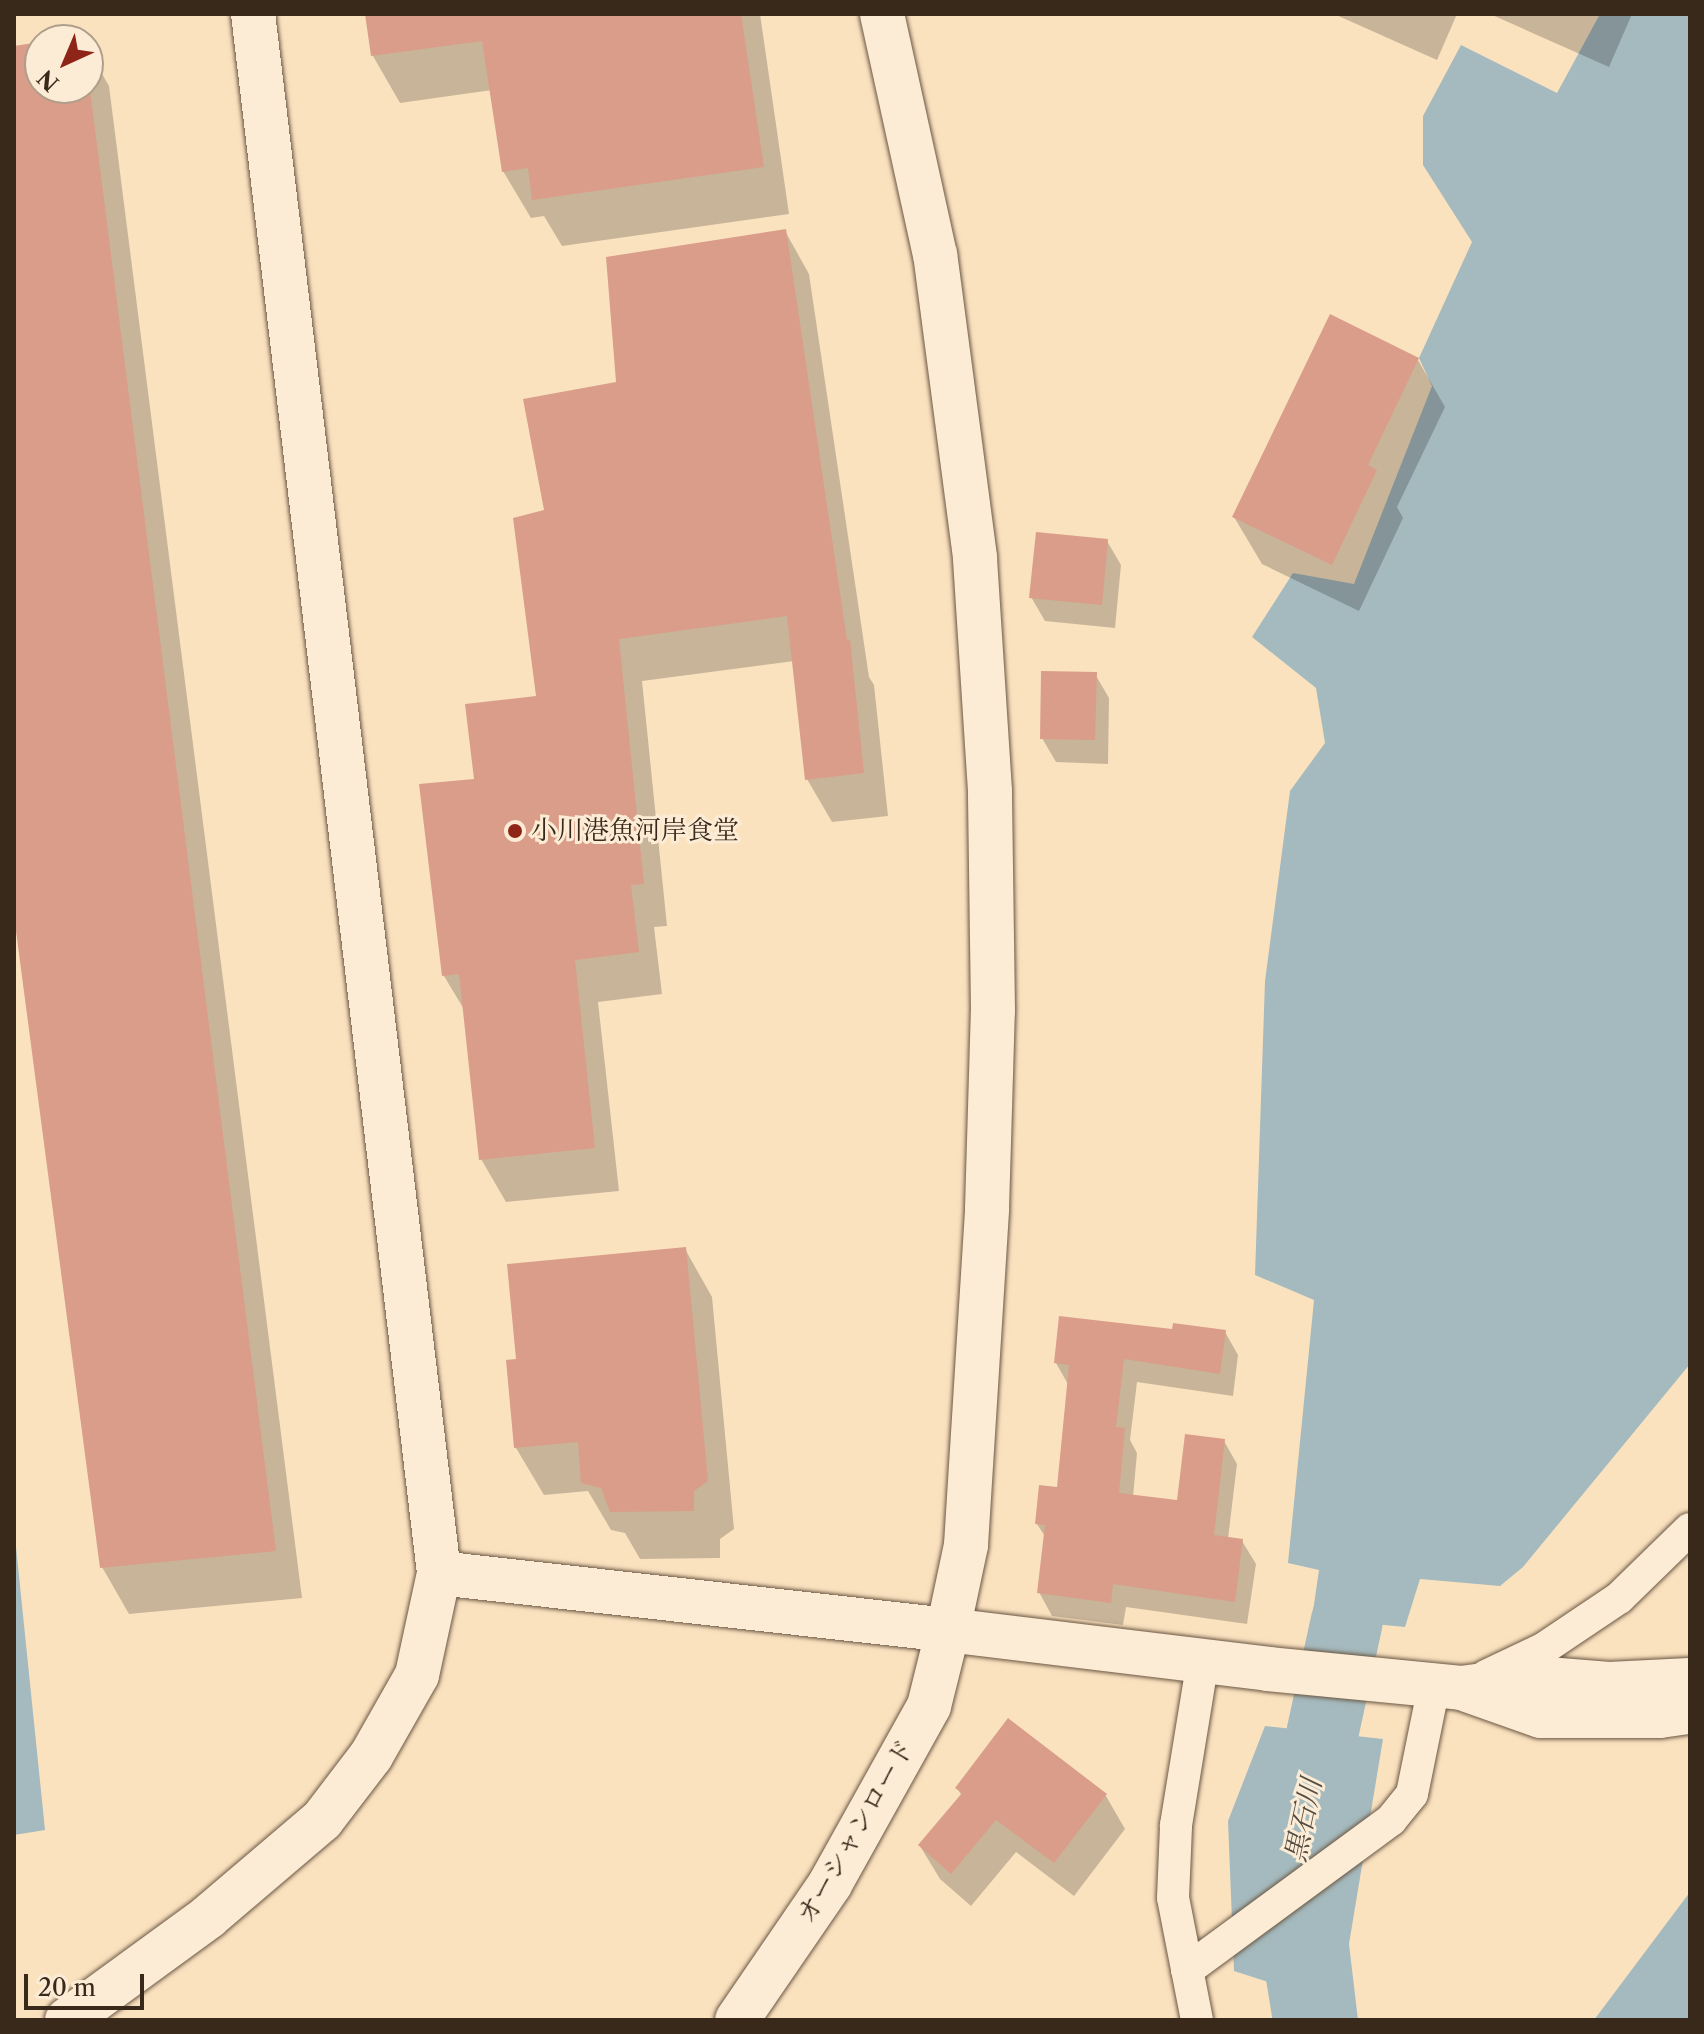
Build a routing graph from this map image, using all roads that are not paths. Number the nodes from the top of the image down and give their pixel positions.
1 (253, 14) edge
2 (882, 14) edge
3 (1690, 1529) edge
4 (439, 1573) junction
5 (948, 1630) junction
6 (1203, 1660) junction
7 (1690, 1680) edge
8 (1433, 1686) junction
9 (1690, 1712) edge
10 (1187, 1970) junction
11 (67, 2020) edge
12 (737, 2020) edge
13 (1197, 2020) edge

1 - 4 street
2 - 5 street, オーシャンロード
3 - 8 street
4 - 5 street
4 - 11 street
5 - 6 street
5 - 12 street, オーシャンロード
6 - 8 street
6 - 10 street
7 - 8 street
8 - 9 street
8 - 10 street
10 - 13 street

